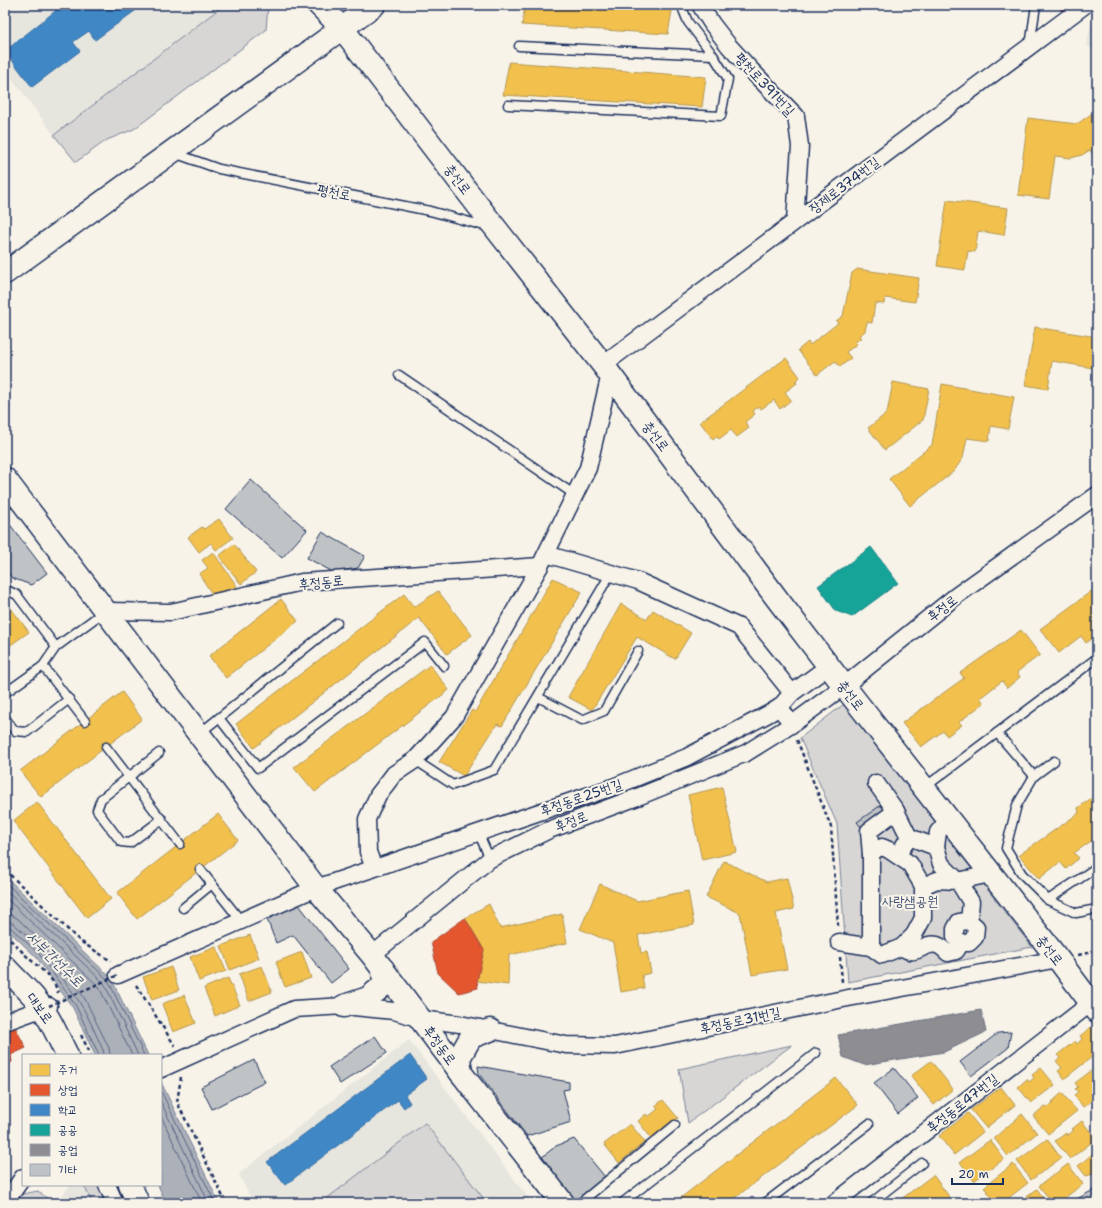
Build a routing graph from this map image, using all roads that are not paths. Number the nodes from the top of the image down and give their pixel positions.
1 (319, 5) edge
2 (374, 5) edge
3 (681, 5) edge
4 (700, 5) edge
5 (1036, 5) edge
6 (1085, 5) edge
7 (342, 28) junction
8 (519, 46) dead end
9 (1030, 46) junction
10 (713, 55) junction
11 (508, 105) dead end
12 (172, 152) junction
13 (795, 221) junction
14 (496, 229) junction
15 (5, 273) edge
16 (607, 369) junction
17 (399, 375) dead end
18 (5, 479) edge
19 (575, 495) junction
20 (1097, 495) edge
21 (543, 560) junction
22 (611, 573) junction
23 (5, 589) edge
24 (106, 611) junction
25 (337, 623) dead end
26 (56, 647) junction
27 (638, 651) dead end
28 (1097, 658) edge
29 (43, 666) junction
30 (444, 666) dead end
31 (828, 666) junction
32 (844, 686) junction
33 (5, 693) edge
34 (792, 693) junction
35 (538, 697) junction
36 (69, 699) junction
37 (780, 706) junction
38 (5, 718) edge
39 (219, 718) junction
40 (85, 721) dead end
41 (791, 725) junction
42 (997, 733) junction
43 (199, 734) junction
44 (106, 747) dead end
45 (159, 753) dead end
46 (415, 760) junction
47 (1054, 761) dead end
48 (1034, 776) junction
49 (129, 777) junction
50 (876, 783) dead end
51 (923, 788) junction
52 (896, 811) junction
53 (162, 819) junction
54 (948, 820) junction
55 (478, 832) junction
56 (909, 837) junction
57 (180, 844) dead end
58 (936, 847) junction
59 (871, 855) junction
60 (898, 855) junction
61 (490, 860) junction
62 (1097, 867) edge
63 (374, 868) junction
64 (200, 869) dead end
65 (990, 874) junction
66 (958, 881) junction
67 (212, 884) junction
68 (923, 886) junction
69 (316, 888) junction
70 (1048, 900) junction
71 (182, 908) dead end
72 (1097, 909) edge
73 (240, 921) junction
74 (839, 942) road end
75 (871, 947) junction
76 (902, 947) junction
77 (1058, 959) junction
78 (377, 962) junction
79 (5, 967) edge
80 (123, 973) road end
81 (344, 1006) junction
82 (45, 1007) junction
83 (1094, 1007) edge
84 (421, 1019) junction
85 (5, 1022) edge
86 (490, 1030) junction
87 (816, 1053) dead end
88 (67, 1054) edge
89 (162, 1069) edge
90 (461, 1073) junction
91 (869, 1124) dead end
92 (675, 1125) dead end
93 (922, 1163) dead end
94 (22, 1178) edge
95 (107, 1186) edge
96 (130, 1186) edge
97 (5, 1203) edge
98 (115, 1203) edge
99 (138, 1203) edge
100 (563, 1203) edge
101 (580, 1203) edge
102 (622, 1203) edge
103 (765, 1203) edge
104 (834, 1203) edge
105 (871, 1203) edge

1 - 7 street, 충선로
2 - 7 street
3 - 10 lane
4 - 13 street, 평천로391번길
5 - 9 lane
6 - 9 street, 장제로374번길
7 - 12 street
7 - 14 street, 충선로
8 - 10 lane
9 - 13 street, 장제로374번길
10 - 11 lane
12 - 14 lane, 평천로
12 - 15 street
13 - 16 street, 장제로374번길
14 - 16 street, 충선로
16 - 19 street
16 - 31 street, 충선로
17 - 19 lane
18 - 24 street, 후정동로
19 - 21 street
20 - 32 street, 후정로
21 - 22 street
21 - 24 street, 후정동로
21 - 46 street
22 - 34 street
22 - 35 lane
23 - 26 lane
24 - 26 lane
24 - 43 street, 후정동로
25 - 39 lane
26 - 29 lane
27 - 35 lane
28 - 42 lane
29 - 33 lane
29 - 36 lane
30 - 39 lane
31 - 32 street, 충선로
31 - 34 street
32 - 41 street, 후정로
32 - 51 street, 충선로
34 - 37 street
35 - 46 lane
36 - 38 lane
36 - 40 lane
37 - 41 street
37 - 55 street, 후정동로25번길
39 - 43 lane
41 - 61 street, 후정로
42 - 48 lane
42 - 51 lane
43 - 69 street, 후정동로
44 - 49 lane
45 - 49 lane
46 - 63 street
47 - 48 lane
48 - 70 lane
49 - 53 lane
49 - 53 lane
50 - 52 street
51 - 54 street, 충선로
52 - 56 street
52 - 59 street
53 - 57 lane
54 - 58 street
54 - 65 street, 충선로
55 - 61 lane
55 - 63 street, 후정동로25번길
56 - 58 street
56 - 60 street
58 - 66 street
59 - 60 street
59 - 75 street
60 - 68 street
61 - 78 street, 후정로
62 - 70 lane
63 - 69 street, 후정동로25번길
64 - 67 lane
65 - 66 street
65 - 77 street, 충선로
66 - 68 street
66 - 76 street
67 - 71 lane
67 - 73 lane
68 - 76 street
69 - 73 street
69 - 78 street, 후정동로
70 - 72 lane
73 - 80 street
74 - 75 street
75 - 76 street
77 - 83 street, 충선로
77 - 86 street, 후정동로31번길
78 - 81 street
78 - 84 street, 후정동로
79 - 82 street, 대보로
81 - 84 street, 후정동로31번길
81 - 89 street, 후정동로31번길
82 - 85 street
82 - 88 street, 대보로
83 - 104 street, 후정동로47번길
84 - 86 street, 후정동로31번길
84 - 90 street, 후정동로
86 - 90 street
87 - 102 lane
90 - 100 street, 후정동로
91 - 103 lane
92 - 101 lane
93 - 105 lane
94 - 97 street
95 - 98 street
96 - 99 street

